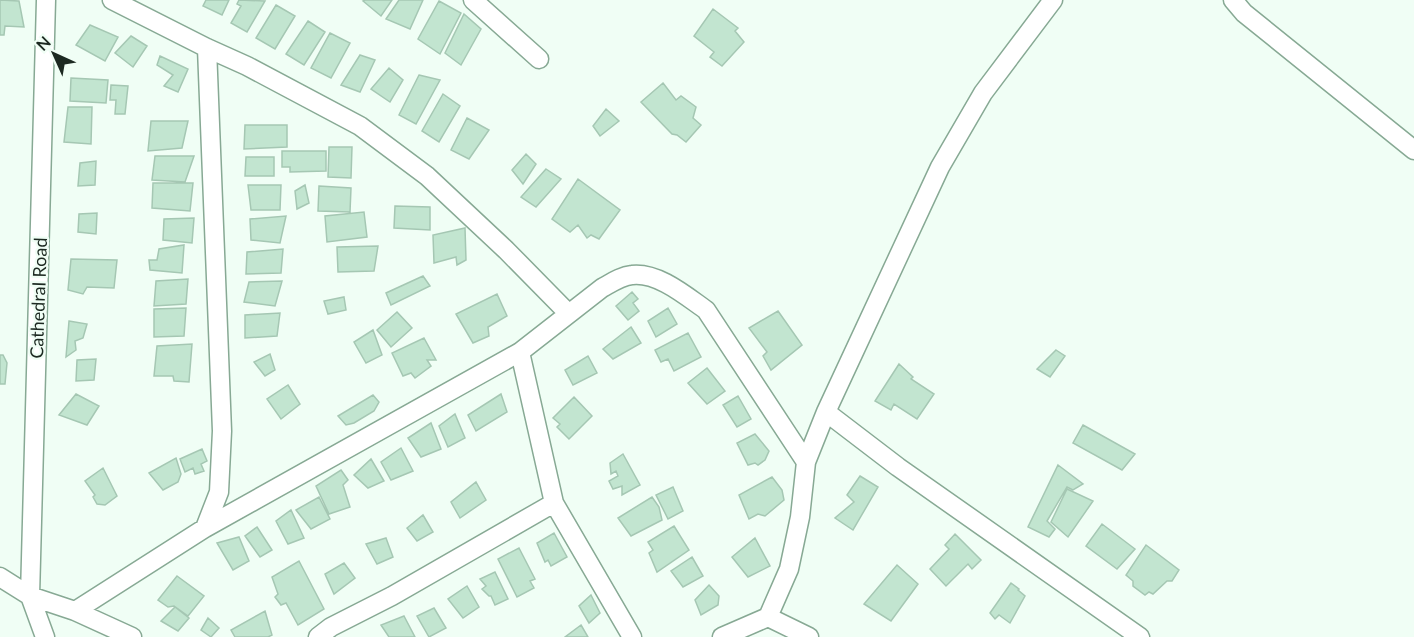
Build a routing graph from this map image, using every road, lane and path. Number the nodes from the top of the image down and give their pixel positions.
1 (46, 0) edge
2 (111, 0) edge
3 (473, 0) edge
4 (1053, 0) edge
5 (1233, 0) edge
6 (207, 48) junction
7 (539, 59) dead end
8 (1414, 150) edge
9 (568, 313) junction
10 (520, 352) junction
11 (826, 412) junction
12 (806, 462) junction
13 (554, 503) junction
14 (205, 528) junction
15 (0, 577) edge
16 (30, 596) junction
17 (75, 611) junction
18 (768, 617) junction
19 (45, 637) edge
20 (132, 637) edge
21 (318, 637) edge
22 (632, 637) edge
23 (722, 637) edge
24 (809, 637) edge
25 (1140, 637) edge

1 - 16 street, Cathedral Road
2 - 6 street
3 - 7 street
4 - 11 street
5 - 8 street
6 - 9 street
6 - 14 street
9 - 10 street
9 - 12 street
10 - 13 street
10 - 14 street
11 - 12 street
11 - 25 street
12 - 18 street
13 - 21 street
13 - 22 street
14 - 17 street
15 - 16 street
16 - 17 street
16 - 19 street
17 - 20 street
18 - 23 street
18 - 24 street

